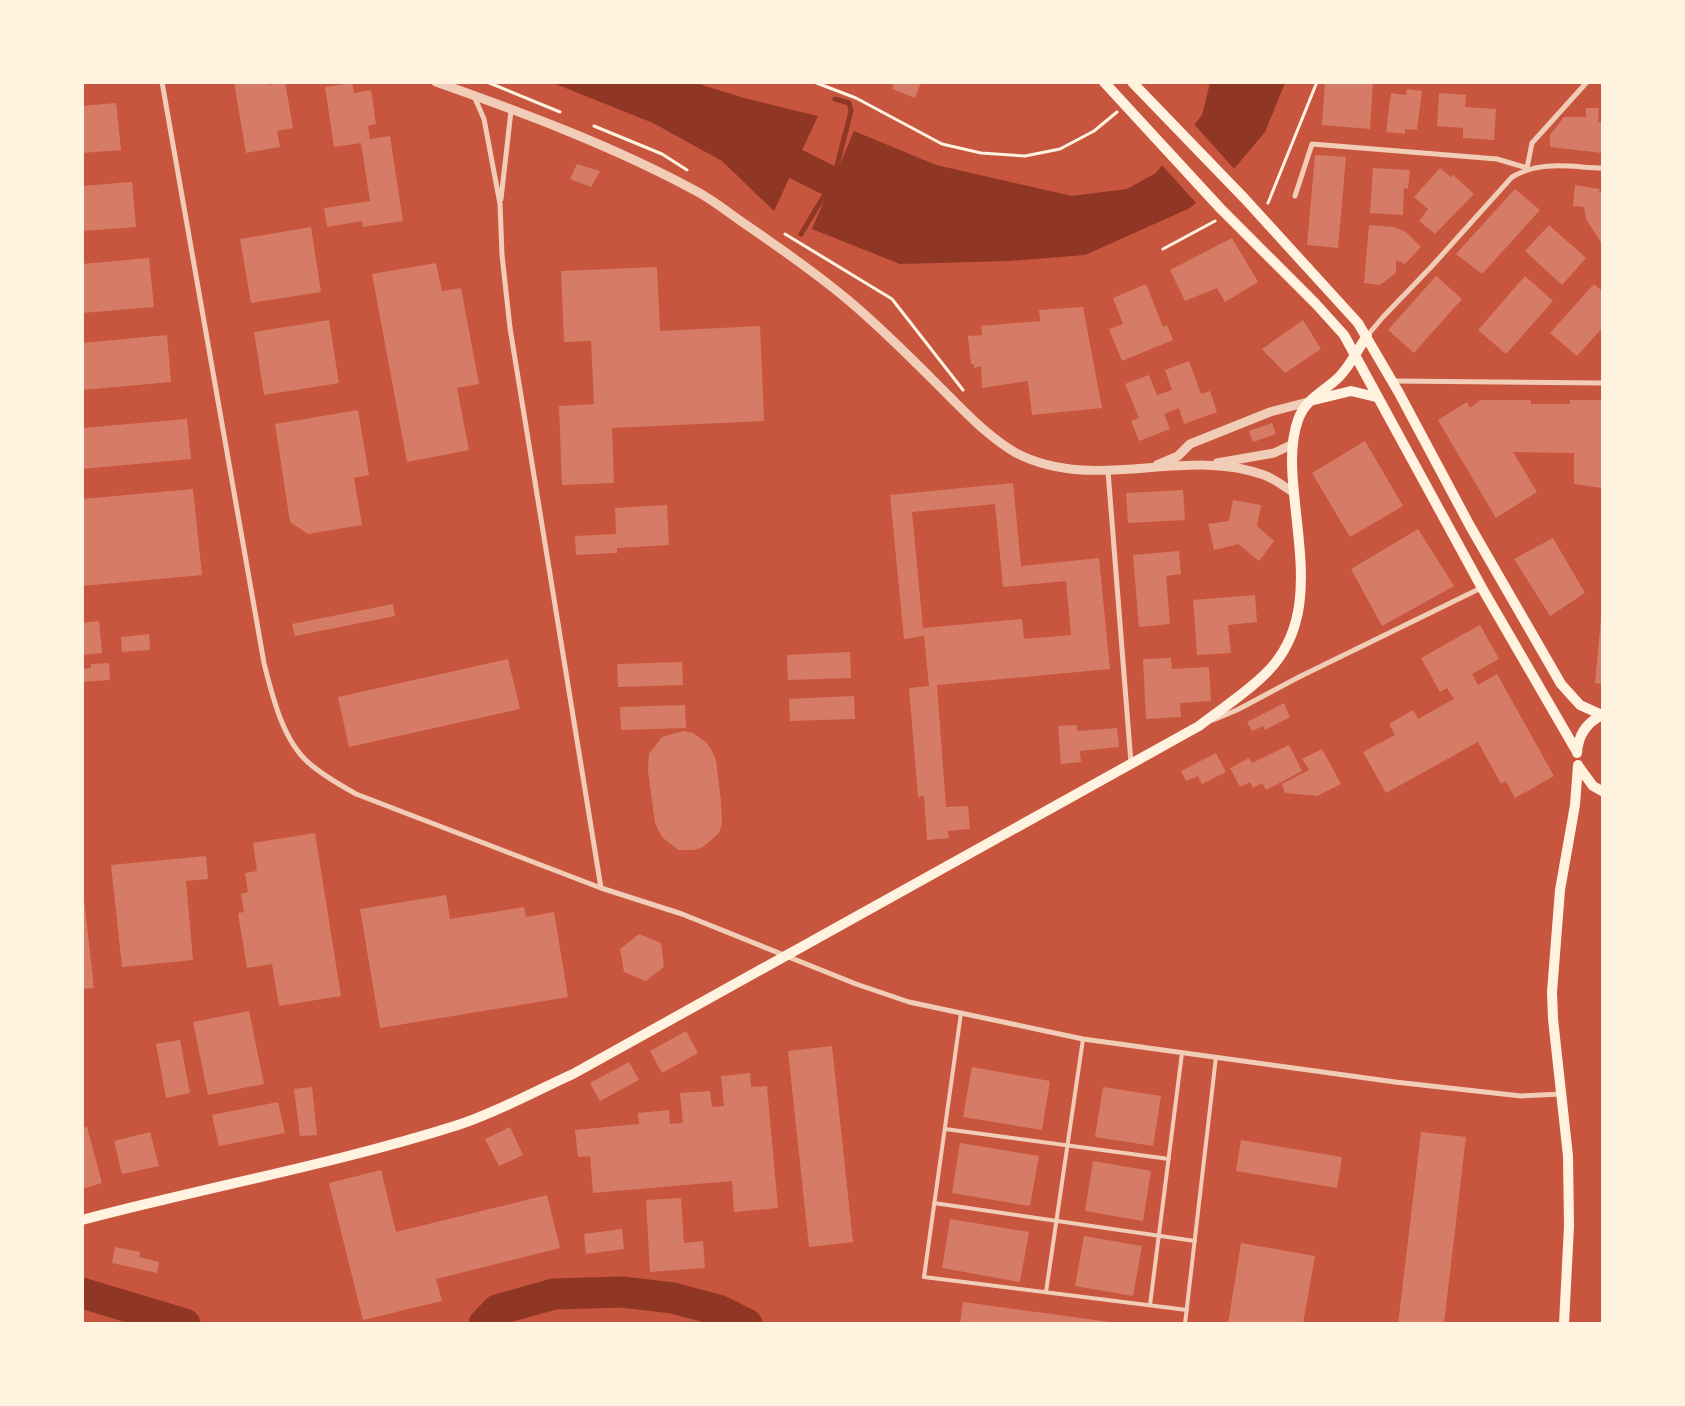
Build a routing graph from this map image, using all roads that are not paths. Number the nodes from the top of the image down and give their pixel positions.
1 (162, 82) edge
2 (436, 82) edge
3 (1104, 82) edge
4 (1587, 82) edge
5 (1136, 85) edge
6 (474, 96) junction
7 (511, 111) junction
8 (1527, 168) junction
9 (1602, 168) edge
10 (1295, 196) dead end
11 (500, 204) junction
12 (1367, 336) junction
13 (1353, 356) junction
14 (1393, 382) junction
15 (1602, 383) edge
16 (1376, 397) junction
17 (1308, 402) junction
18 (1293, 444) junction
19 (1210, 465) junction
20 (1145, 470) junction
21 (1108, 471) junction
22 (1294, 493) junction
23 (1482, 588) junction
24 (1602, 715) edge
25 (1199, 726) junction
26 (1576, 752) junction
27 (1131, 764) junction
28 (1578, 765) junction
29 (1602, 791) edge
30 (601, 888) junction
31 (786, 956) junction
32 (961, 1013) junction
33 (1083, 1039) junction
34 (1182, 1053) junction
35 (1216, 1057) junction
36 (1562, 1094) junction
37 (945, 1129) junction
38 (1067, 1145) junction
39 (1168, 1159) junction
40 (934, 1203) junction
41 (82, 1220) edge
42 (1056, 1221) junction
43 (1159, 1237) junction
44 (1195, 1241) junction
45 (1046, 1292) junction
46 (1150, 1305) junction
47 (1187, 1310) junction
48 (1185, 1324) edge
49 (1564, 1324) edge

1 - 30 street
2 - 6 street
3 - 13 main road
4 - 8 street
5 - 12 main road
6 - 7 street
6 - 11 street
7 - 11 street
7 - 21 street
8 - 9 street
8 - 10 street
8 - 12 street
11 - 30 street
12 - 13 main road
12 - 14 main road
13 - 16 main road
13 - 17 main road
14 - 15 street
14 - 24 main road
16 - 17 main road
16 - 23 main road
17 - 18 main road
17 - 20 street
18 - 19 street
18 - 22 main road
19 - 20 street
19 - 22 street
20 - 21 street
21 - 27 street
22 - 25 main road
23 - 25 street
23 - 26 main road
24 - 26 main road
25 - 27 main road
26 - 28 main road
27 - 31 main road
28 - 29 main road
28 - 36 main road
30 - 31 street
31 - 32 street
31 - 41 main road
32 - 33 street
32 - 37 lane
33 - 34 street
33 - 38 lane
34 - 35 street
34 - 39 lane
35 - 36 street
35 - 44 lane
36 - 49 main road
37 - 38 lane
37 - 40 lane
38 - 39 lane
38 - 42 lane
39 - 43 lane
40 - 42 lane
40 - 45 lane
42 - 43 lane
42 - 45 lane
43 - 44 lane
43 - 46 lane
44 - 47 lane
45 - 46 lane
46 - 47 lane
47 - 48 lane

